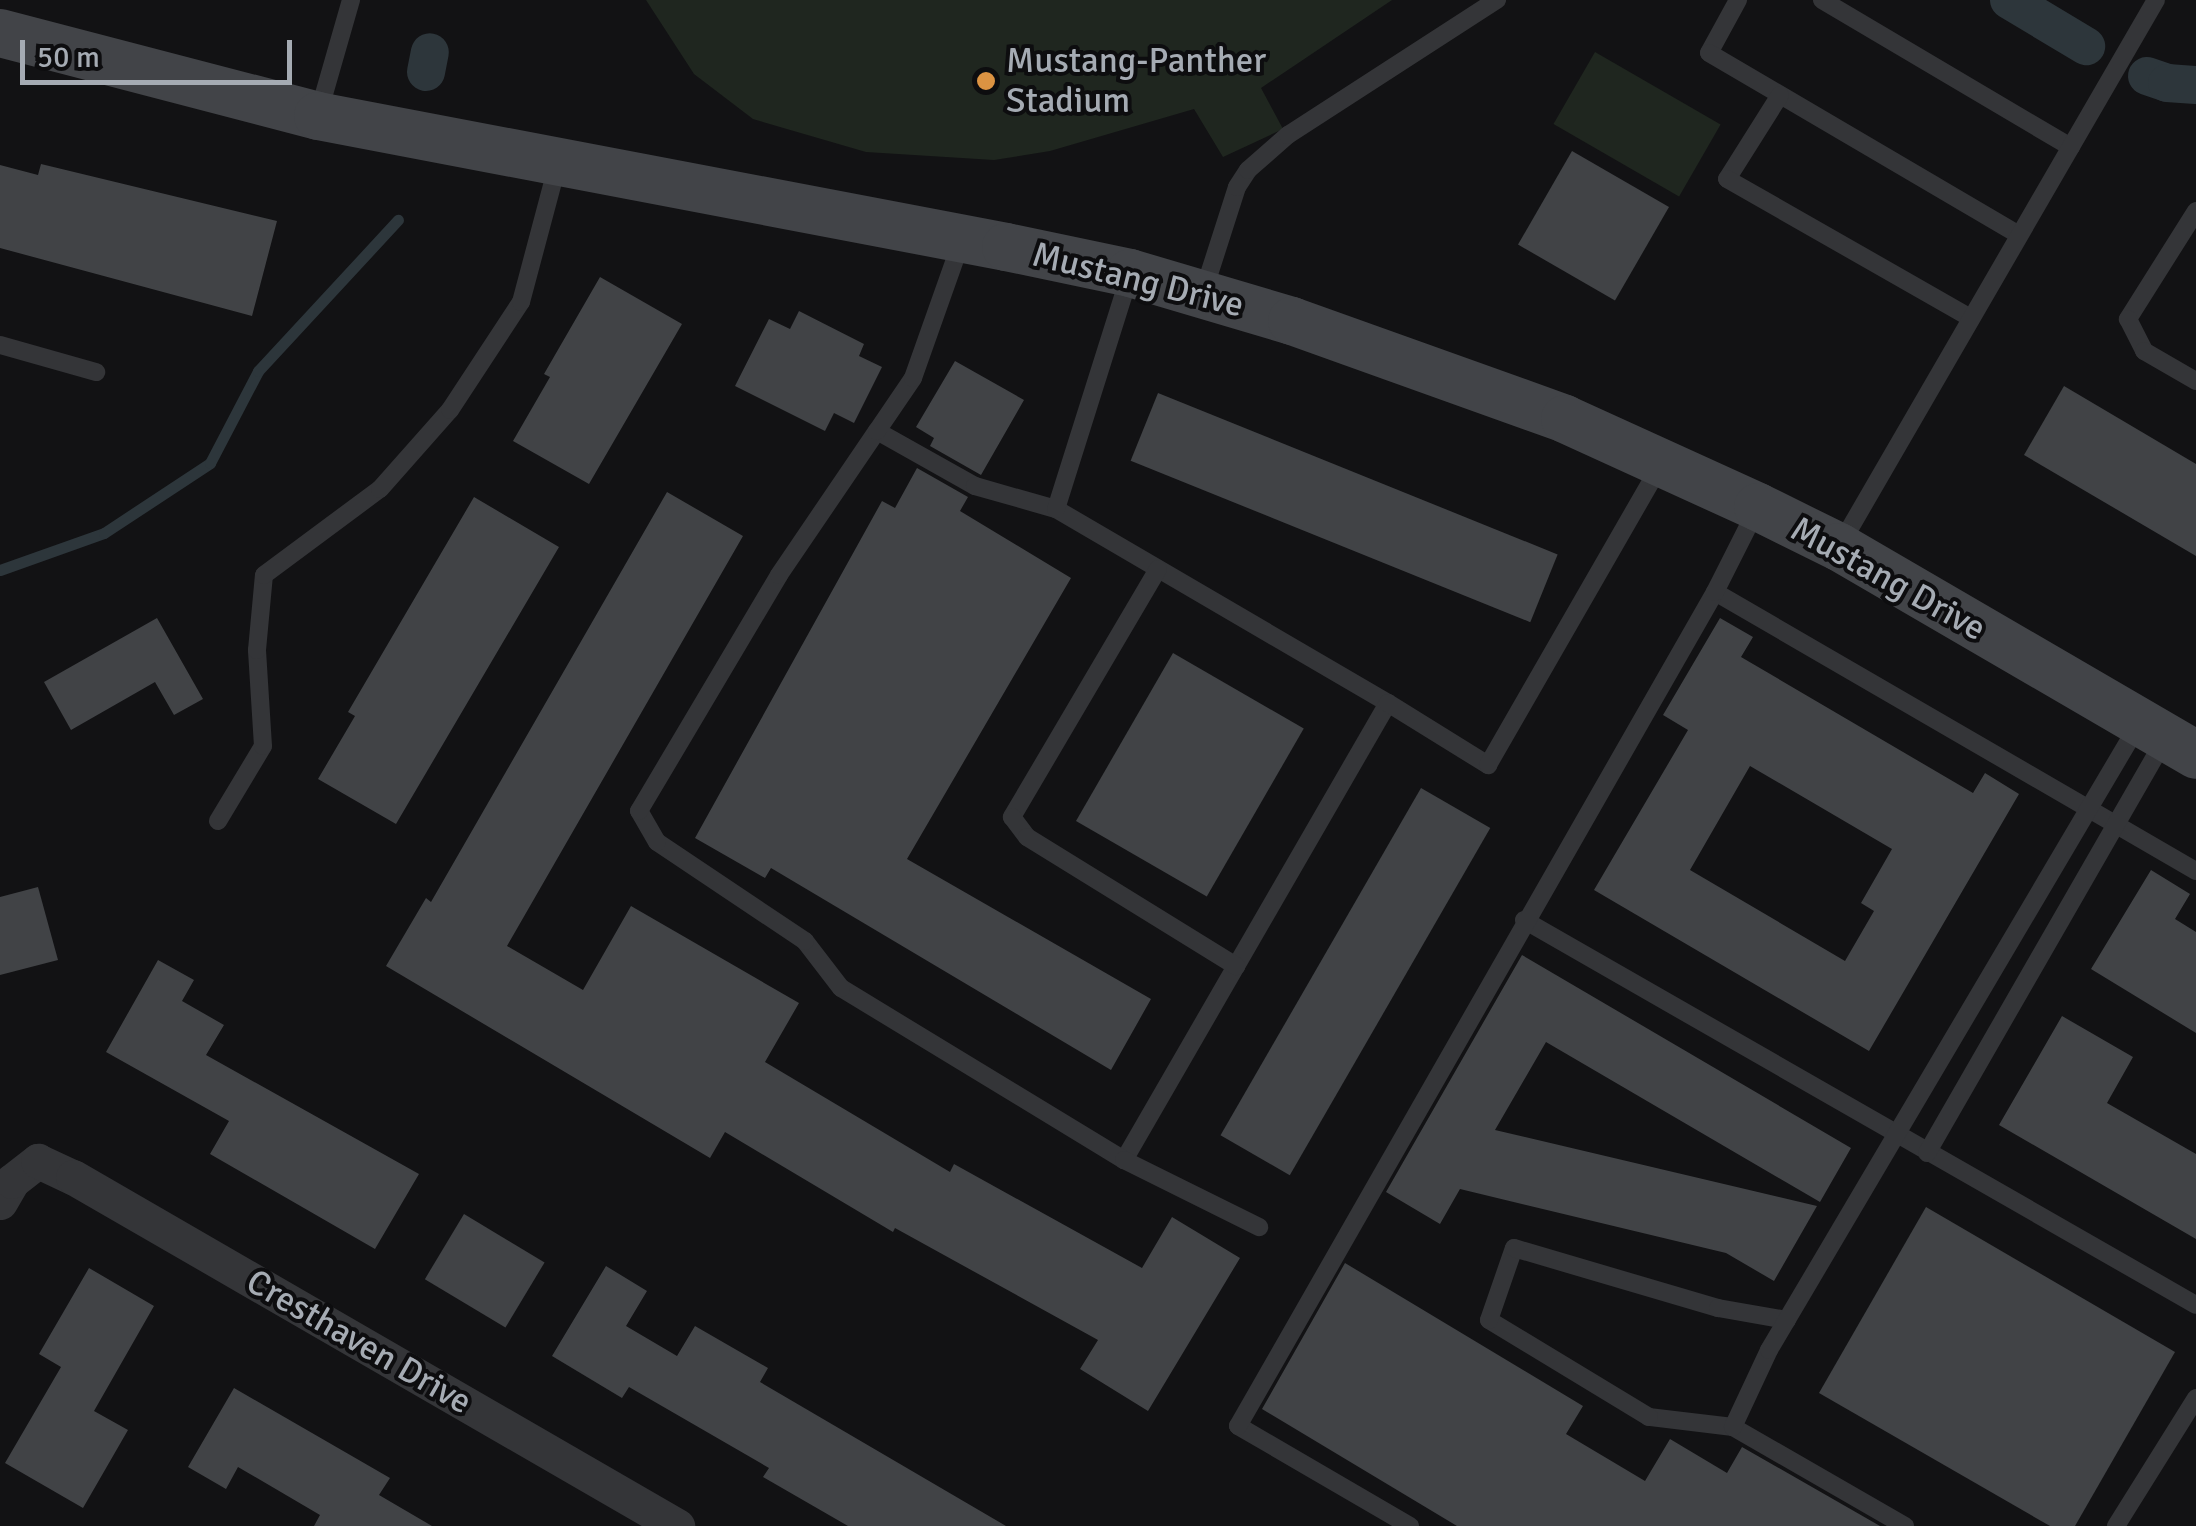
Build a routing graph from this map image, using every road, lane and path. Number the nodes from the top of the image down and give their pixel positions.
1 (351, 0) edge
2 (1498, 0) edge
3 (1738, 0) edge
4 (1822, 0) edge
5 (2156, 0) edge
6 (0, 33) edge
7 (1780, 94) junction
8 (318, 116) junction
9 (2070, 147) junction
10 (558, 162) junction
11 (2196, 211) edge
12 (2020, 235) junction
13 (962, 240) junction
14 (1130, 274) junction
15 (1202, 294) junction
16 (1972, 318) junction
17 (0, 345) edge
18 (96, 372) dead end
19 (2196, 381) edge
20 (877, 431) junction
21 (1662, 463) junction
22 (1758, 507) junction
23 (1056, 509) junction
24 (1839, 548) junction
25 (1158, 568) junction
26 (1715, 592) junction
27 (1388, 703) junction
28 (2167, 738) edge
29 (2090, 807) junction
30 (218, 821) dead end
31 (2114, 826) junction
32 (2196, 870) edge
33 (1524, 920) junction
34 (1236, 966) junction
35 (1896, 1136) junction
36 (1927, 1153) junction
37 (1124, 1160) junction
38 (0, 1202) edge
39 (1259, 1226) dead end
40 (2196, 1305) edge
41 (1788, 1320) junction
42 (2196, 1398) edge
43 (1733, 1426) junction
44 (678, 1526) edge
45 (1410, 1526) edge
46 (1905, 1526) edge
47 (2116, 1526) edge

1 - 8 lane
2 - 15 lane
3 - 7 lane
4 - 9 lane
5 - 9 lane
6 - 8 main road, Mustang Drive
7 - 12 lane
7 - 16 lane
8 - 10 main road, Mustang Drive
9 - 12 lane
10 - 13 main road, Mustang Drive
10 - 30 lane
11 - 19 lane
12 - 16 lane
13 - 14 main road, Mustang Drive
13 - 20 lane
14 - 15 main road, Mustang Drive
14 - 23 lane
15 - 21 main road, Mustang Drive
16 - 24 lane
17 - 18 lane
20 - 23 lane
20 - 37 lane
21 - 22 main road, Mustang Drive
21 - 27 lane
22 - 24 main road, Mustang Drive
22 - 26 lane
23 - 25 lane
24 - 28 main road, Mustang Drive
25 - 27 lane
25 - 34 lane
26 - 29 lane
26 - 33 lane
27 - 34 lane
28 - 29 lane
28 - 31 lane
29 - 31 lane
29 - 35 lane
31 - 32 lane
31 - 36 lane
33 - 35 lane
33 - 45 lane
34 - 37 lane
35 - 36 lane
35 - 41 lane
36 - 40 lane
37 - 39 lane
38 - 44 street, Cresthaven Drive
41 - 43 lane
41 - 43 lane
42 - 47 lane
43 - 46 lane

